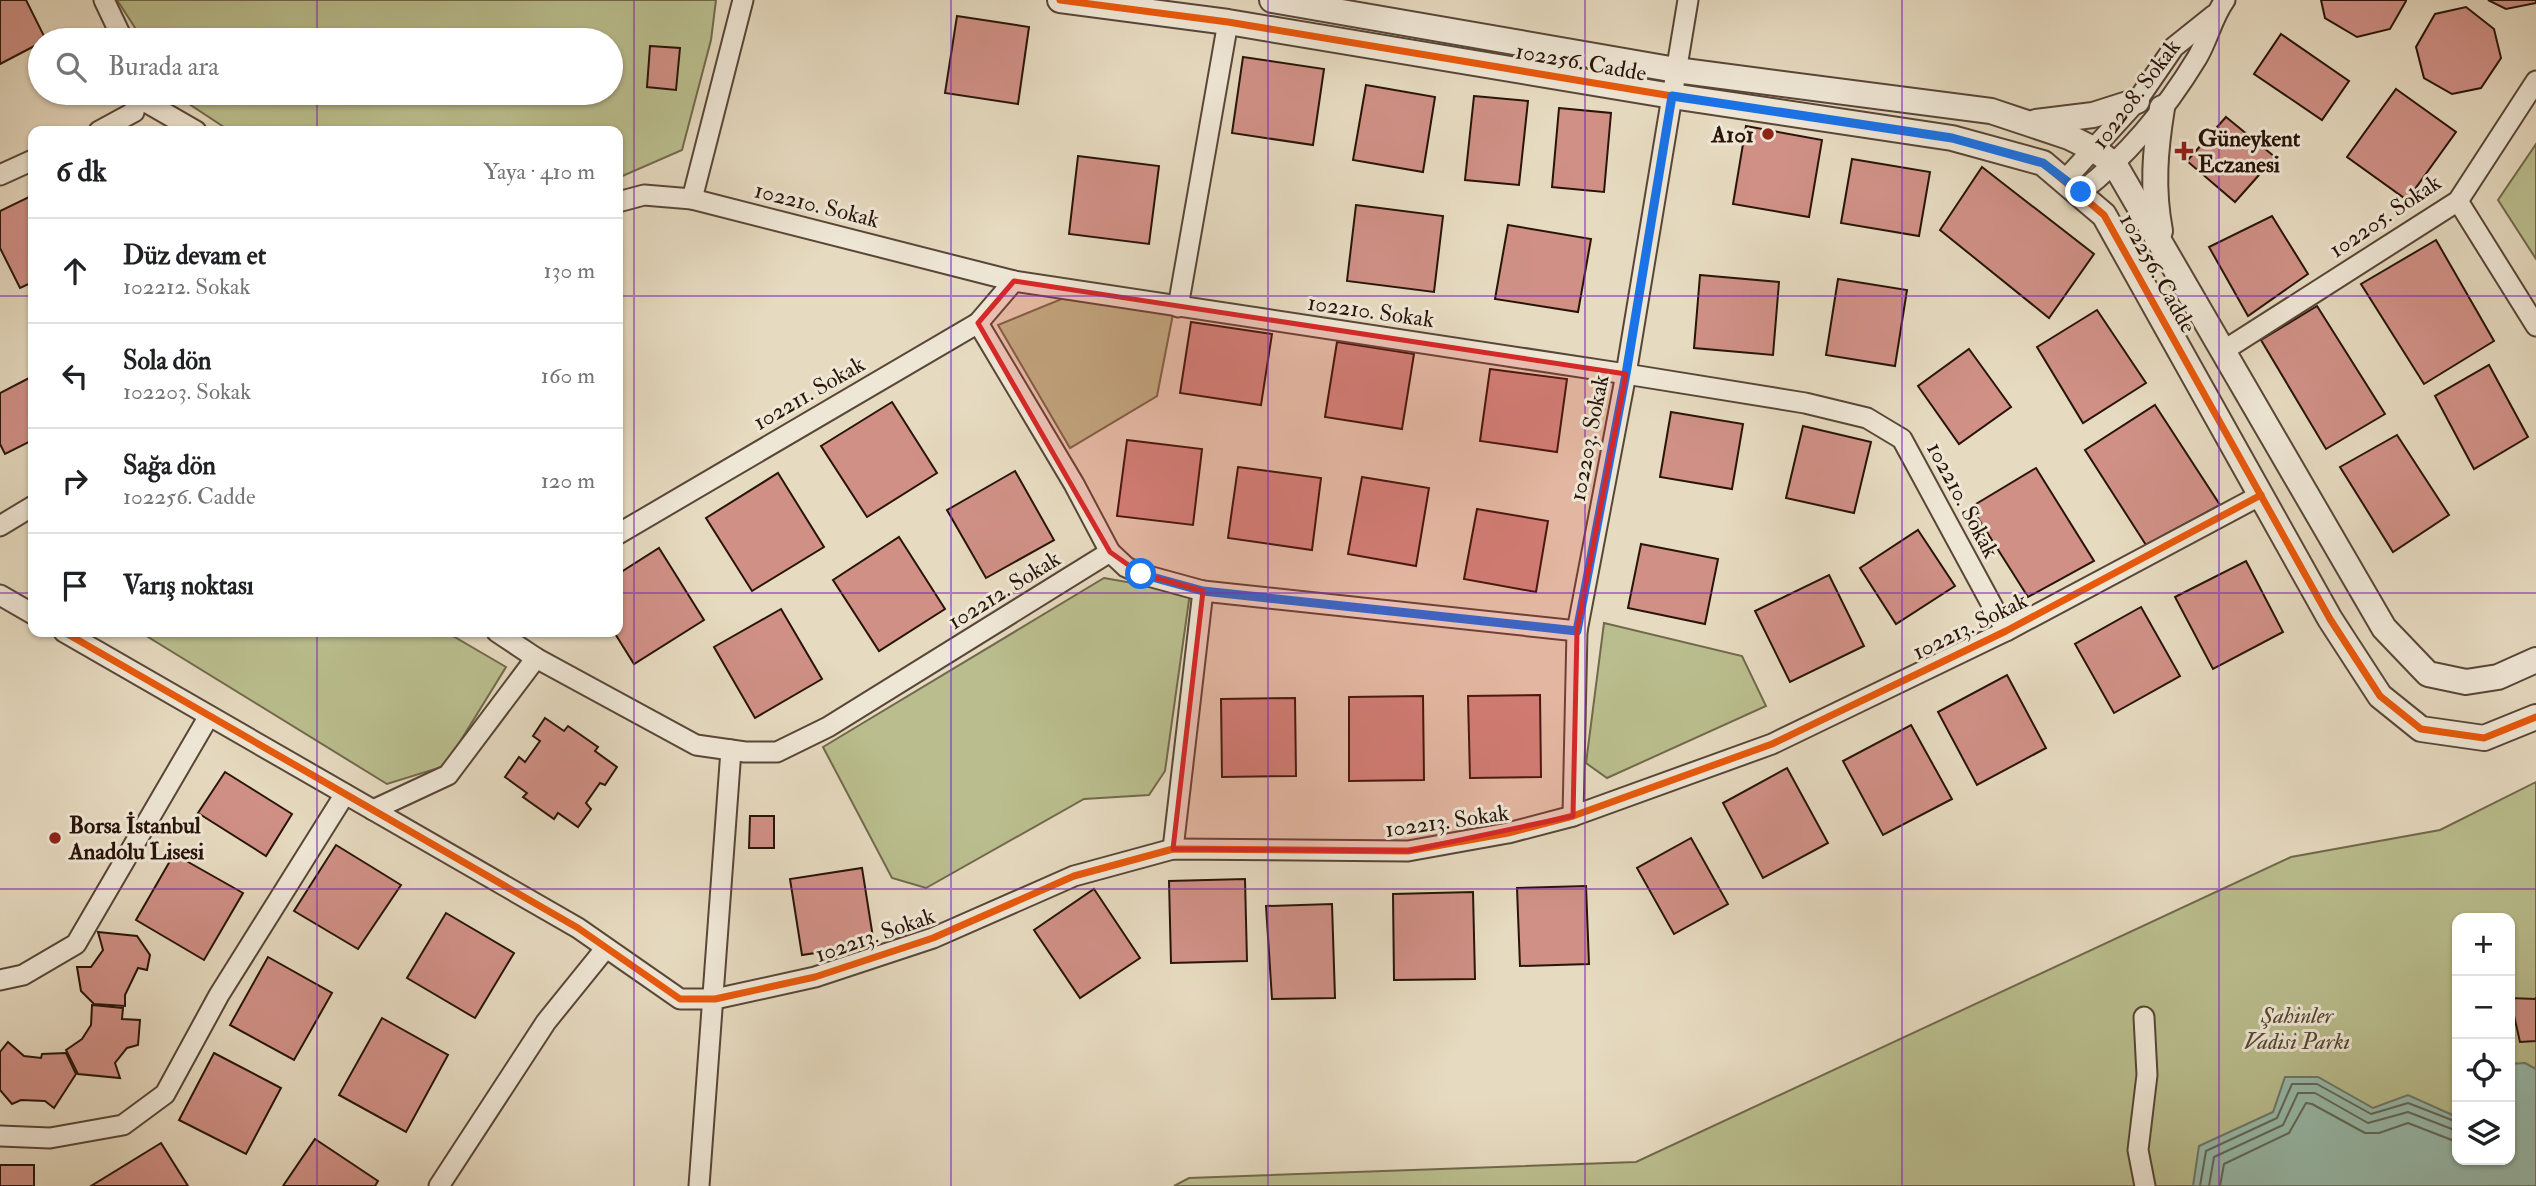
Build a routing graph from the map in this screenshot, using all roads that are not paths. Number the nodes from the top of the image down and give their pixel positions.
1 (104, 0) edge
2 (743, 0) edge
3 (1060, 0) edge
4 (1272, 0) edge
5 (1688, 0) edge
6 (2220, 7) edge
7 (1228, 22) junction
8 (117, 28) edge
9 (1676, 70) junction
10 (2536, 81) edge
11 (1672, 96) junction
12 (2137, 100) junction
13 (136, 105) edge
14 (154, 105) edge
15 (2162, 108) junction
16 (2029, 123) junction
17 (108, 126) edge
18 (188, 126) edge
19 (2095, 150) junction
20 (28, 162) edge
21 (2115, 165) junction
22 (0, 175) edge
23 (2073, 186) junction
24 (692, 198) junction
25 (623, 201) edge
26 (2458, 201) junction
27 (2164, 249) junction
28 (1014, 281) junction
29 (1178, 307) junction
30 (978, 323) junction
31 (2536, 326) edge
32 (2222, 351) junction
33 (1626, 374) junction
34 (2261, 495) junction
35 (28, 509) edge
36 (0, 526) edge
37 (623, 531) edge
38 (1110, 552) junction
39 (1203, 591) junction
40 (0, 595) edge
41 (28, 611) edge
42 (1577, 631) junction
43 (2006, 631) junction
44 (73, 637) edge
45 (504, 637) edge
46 (536, 658) junction
47 (2536, 660) edge
48 (209, 716) junction
49 (2536, 717) edge
50 (731, 750) junction
51 (345, 794) junction
52 (373, 810) junction
53 (1573, 816) junction
54 (1173, 849) junction
55 (605, 949) junction
56 (0, 979) edge
57 (715, 999) junction
58 (2144, 1017) dead end
59 (0, 1136) edge
60 (439, 1186) edge
61 (699, 1186) edge
62 (2144, 1186) edge

1 - 8 street
2 - 24 street
3 - 7 street, 102256. Cadde
4 - 9 street, 102256. Cadde
5 - 9 street, 102203. Sokak
6 - 12 street, 102208. Sokak
6 - 15 street, 102208. Sokak
7 - 11 street, 102256. Cadde
7 - 29 street
9 - 11 street, 102203. Sokak
9 - 16 street, 102256. Cadde
10 - 26 street, 102205. Sokak
11 - 23 street, 102256. Cadde
11 - 33 street, 102203. Sokak
12 - 16 street
12 - 19 street, 102208. Sokak
13 - 17 street
14 - 18 street
15 - 21 street, 102208. Sokak
15 - 27 street
16 - 19 street, 102256. Cadde
19 - 21 street, 102256. Cadde
19 - 23 street, 102208. Sokak
20 - 22 street
21 - 23 street, 102208. Sokak
21 - 27 street, 102256. Cadde
23 - 34 street, 102256. Cadde
24 - 25 street, 102210. Sokak
24 - 28 street, 102210. Sokak
26 - 31 street
26 - 32 street, 102205. Sokak
27 - 32 street, 102256. Cadde
28 - 29 street, 102210. Sokak
28 - 30 street, 102211. Sokak
29 - 33 street, 102210. Sokak
30 - 37 street, 102211. Sokak
30 - 38 street
32 - 47 street, 102256. Cadde
33 - 42 street, 102203. Sokak
33 - 43 street, 102210. Sokak
34 - 43 street, 102213. Sokak
34 - 49 street, 102256. Cadde
35 - 36 street
38 - 39 street
38 - 50 street, 102212. Sokak
39 - 42 street
39 - 54 street
40 - 41 street
42 - 53 street, 102203. Sokak
43 - 53 street, 102213. Sokak
44 - 48 street, 102213. Sokak
45 - 46 street, 102212. Sokak
46 - 50 street, 102212. Sokak
46 - 52 street
48 - 51 street, 102213. Sokak
48 - 56 street
50 - 57 street
51 - 52 street, 102213. Sokak
51 - 59 street
52 - 55 street, 102213. Sokak
53 - 54 street, 102213. Sokak
54 - 57 street, 102213. Sokak
55 - 57 street, 102213. Sokak
55 - 60 street
57 - 61 street
58 - 62 street

